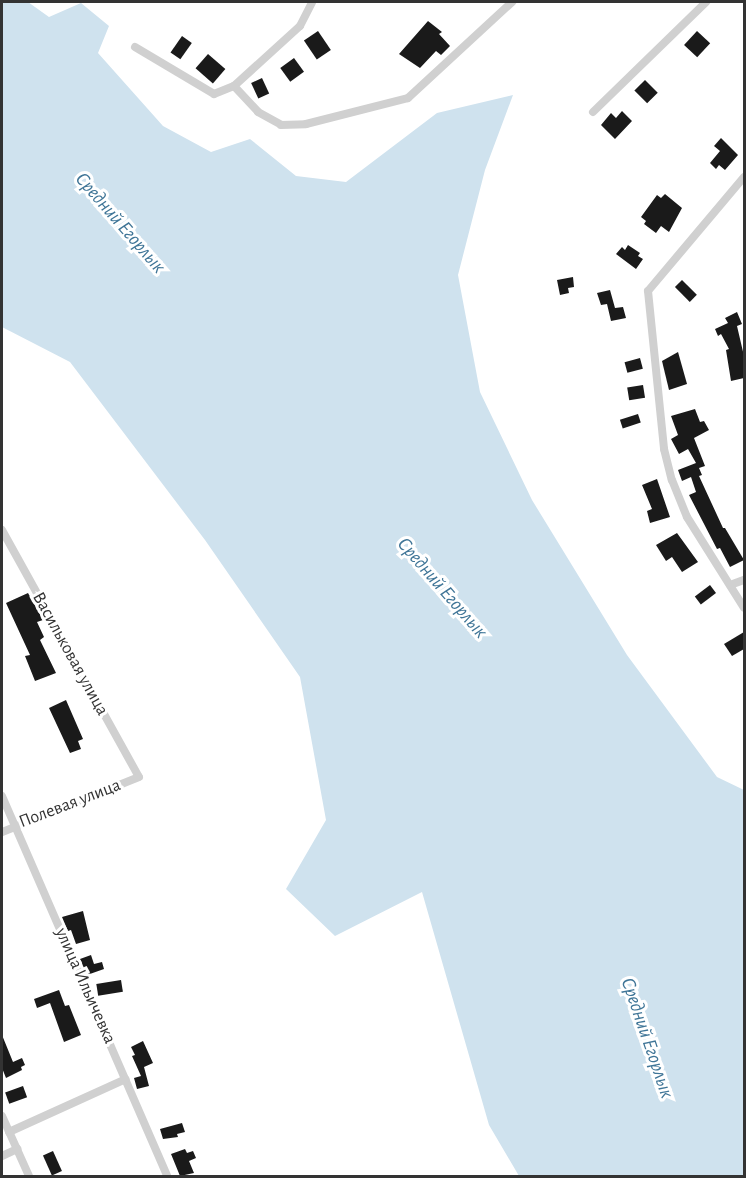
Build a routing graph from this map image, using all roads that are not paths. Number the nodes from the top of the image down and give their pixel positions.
1 (312, 2) edge
2 (512, 2) edge
3 (706, 2) edge
4 (135, 48) dead end
5 (234, 86) junction
6 (593, 112) dead end
7 (744, 177) edge
8 (2, 530) edge
9 (744, 580) edge
10 (729, 585) junction
11 (744, 608) edge
12 (139, 777) joint
13 (2, 796) edge
14 (15, 826) junction
15 (2, 832) edge
16 (126, 1079) junction
17 (2, 1116) edge
18 (9, 1132) junction
19 (17, 1149) junction
20 (2, 1156) edge
21 (29, 1176) edge
22 (167, 1176) edge

1 - 5 street
2 - 5 street
3 - 6 street
4 - 5 street
7 - 10 street
8 - 12 street, Васильковая улица
9 - 10 street
10 - 11 street
12 - 14 street, Полевая улица
13 - 14 street, улица Ильичевка
14 - 15 street, Полевая улица
14 - 16 street, улица Ильичевка
16 - 18 street
16 - 22 street, улица Ильичевка
17 - 18 street
18 - 19 street
19 - 20 street
19 - 21 street

